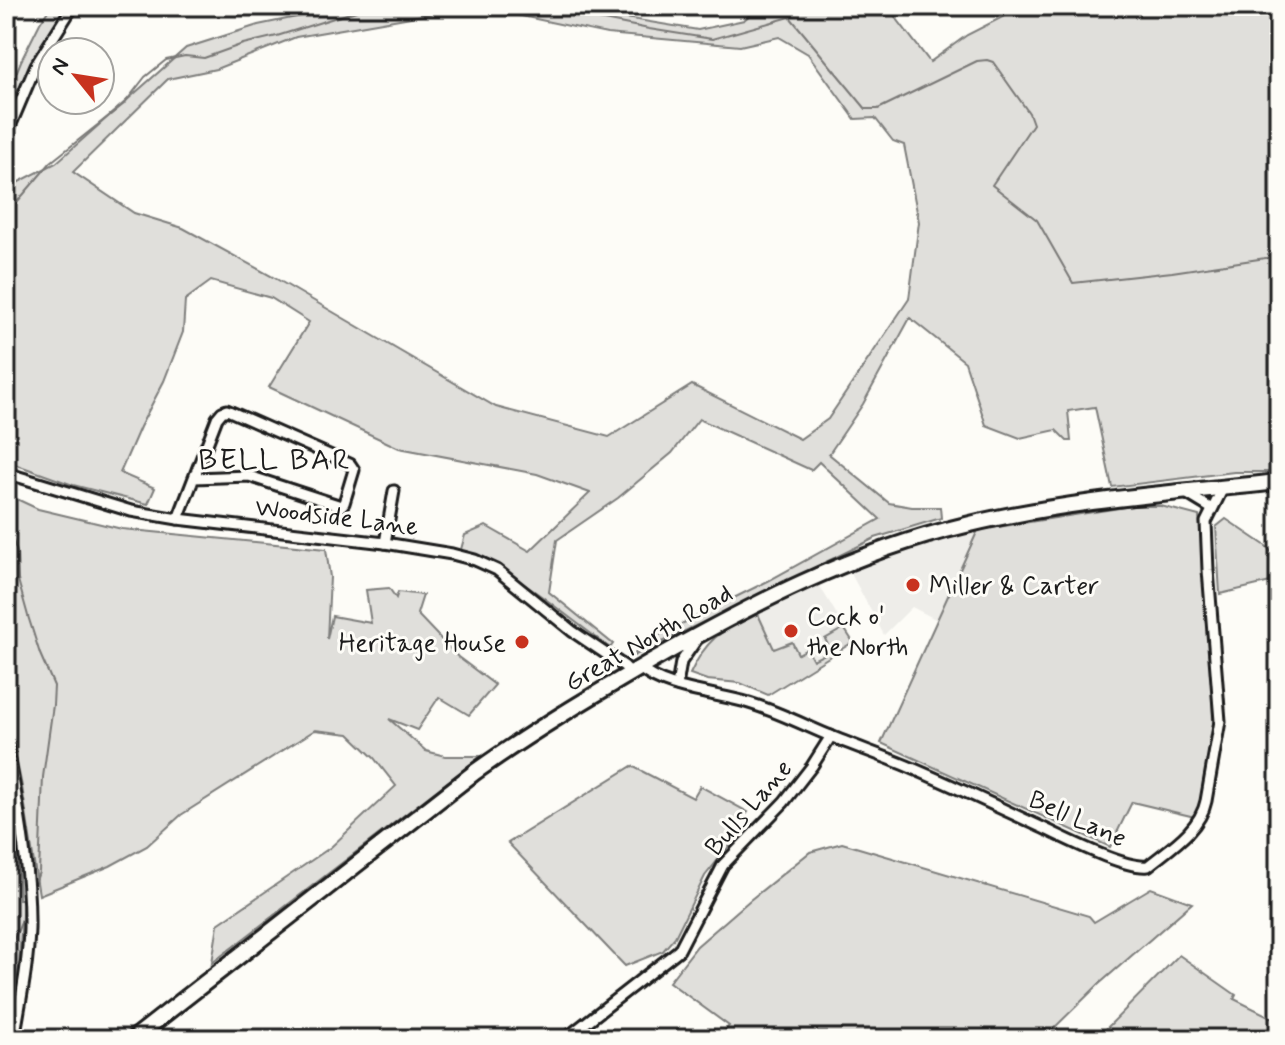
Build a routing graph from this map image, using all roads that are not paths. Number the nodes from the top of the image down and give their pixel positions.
1 (13, 6) edge
2 (73, 6) edge
3 (6, 10) edge
4 (6, 136) edge
5 (6, 473) edge
6 (194, 478) junction
7 (1279, 482) edge
8 (1223, 488) junction
9 (394, 491) dead end
10 (1182, 492) junction
11 (1212, 509) junction
12 (178, 519) junction
13 (385, 543) junction
14 (702, 633) junction
15 (635, 670) junction
16 (677, 686) junction
17 (831, 736) junction
18 (6, 739) edge
19 (14, 1039) edge
20 (133, 1039) edge
21 (565, 1039) edge

1 - 3 street
2 - 4 street
5 - 12 street, Woodside Lane
6 - 6 street
6 - 12 street
7 - 8 main road, Great North Road
8 - 10 main road, Great North Road
8 - 11 street, Bell Lane
9 - 13 street
10 - 11 street
10 - 14 main road, Great North Road
11 - 17 street, Bell Lane
12 - 13 street, Woodside Lane
13 - 15 street, Woodside Lane
14 - 15 main road, Great North Road
14 - 16 street
15 - 16 street, Bell Lane
15 - 20 main road, Great North Road
16 - 17 street, Bell Lane
17 - 21 street, Bulls Lane
18 - 19 street

